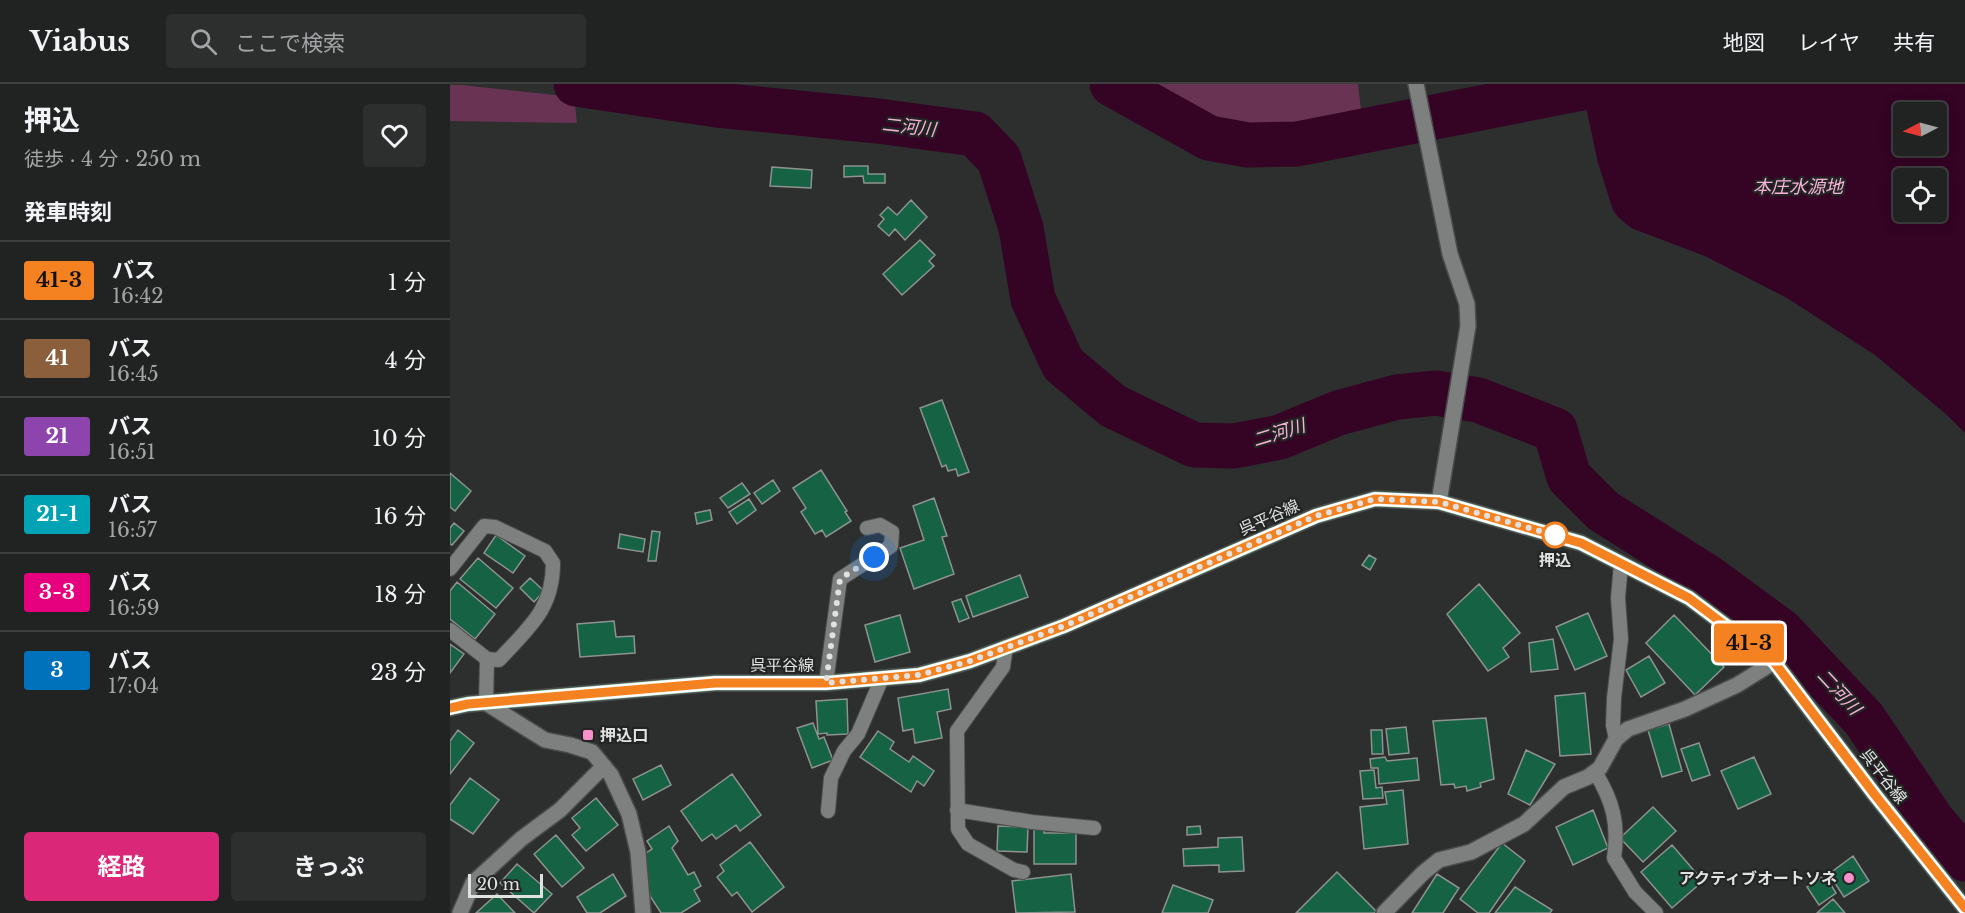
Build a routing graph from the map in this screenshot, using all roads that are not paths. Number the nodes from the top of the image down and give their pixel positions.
1 (1416, 84) edge
2 (1439, 502) junction
3 (867, 528) dead end
4 (1622, 564) junction
5 (450, 568) edge
6 (450, 630) edge
7 (1006, 647) junction
8 (487, 659) junction
9 (1774, 662) junction
10 (882, 678) junction
11 (826, 683) junction
12 (486, 703) junction
13 (450, 708) edge
14 (1616, 739) junction
15 (604, 766) junction
16 (1595, 772) junction
17 (957, 810) junction
18 (828, 811) dead end
19 (1094, 828) dead end
20 (1023, 872) dead end
21 (1965, 908) edge
22 (1648, 910) edge
23 (460, 913) edge
24 (643, 913) edge
25 (1384, 913) edge

1 - 2 street
2 - 4 main road, 呉平谷線
2 - 7 main road, 呉平谷線
3 - 11 lane
4 - 9 main road, 呉平谷線
4 - 14 lane
5 - 8 lane
6 - 8 lane
7 - 10 main road, 呉平谷線
7 - 17 lane
8 - 12 lane
9 - 14 street
9 - 21 main road, 呉平谷線
10 - 11 main road, 呉平谷線
10 - 18 lane
11 - 12 main road, 呉平谷線
12 - 13 main road, 呉平谷線
12 - 15 street
14 - 16 street
15 - 23 street
15 - 24 street
16 - 22 lane
16 - 25 street
17 - 19 lane
17 - 20 lane

